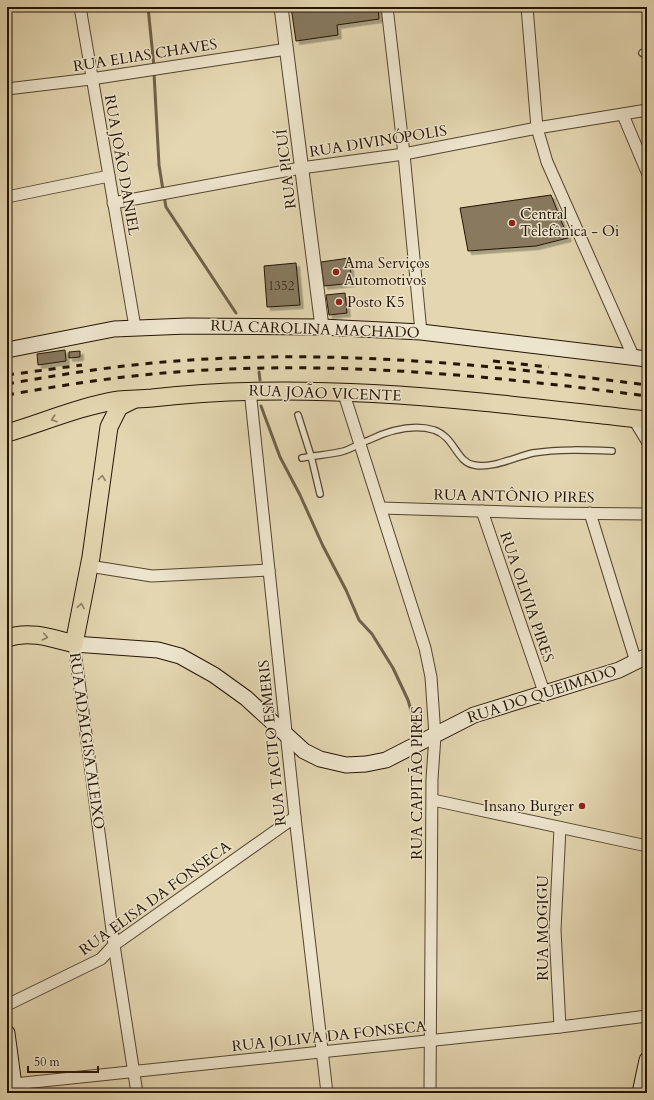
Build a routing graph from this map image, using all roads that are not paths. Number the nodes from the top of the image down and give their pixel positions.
1 (80, 7) edge
2 (281, 7) edge
3 (387, 7) edge
4 (527, 7) edge
5 (288, 49) junction
6 (91, 79) junction
7 (7, 89) edge
8 (647, 110) edge
9 (623, 114) junction
10 (537, 128) junction
11 (404, 154) junction
12 (301, 168) junction
13 (647, 172) edge
14 (109, 176) junction
15 (7, 197) edge
16 (113, 202) junction
17 (322, 326) junction
18 (135, 327) junction
19 (421, 332) junction
20 (7, 350) edge
21 (641, 358) edge
22 (250, 390) junction
23 (343, 390) junction
24 (133, 400) junction
25 (91, 407) junction
26 (298, 415) dead end
27 (640, 419) edge
28 (109, 427) junction
29 (7, 433) edge
30 (647, 441) edge
31 (361, 443) junction
32 (612, 451) dead end
33 (311, 456) junction
34 (302, 458) dead end
35 (320, 494) dead end
36 (381, 508) junction
37 (482, 511) junction
38 (590, 514) junction
39 (647, 514) edge
40 (89, 566) junction
41 (269, 570) junction
42 (10, 634) edge
43 (74, 644) junction
44 (641, 659) edge
45 (544, 692) junction
46 (287, 736) junction
47 (435, 736) junction
48 (433, 800) junction
49 (295, 817) junction
50 (560, 828) junction
51 (647, 846) edge
52 (114, 946) junction
53 (7, 1005) edge
54 (647, 1016) edge
55 (560, 1027) junction
56 (7, 1033) edge
57 (432, 1040) junction
58 (321, 1052) junction
59 (647, 1060) edge
60 (134, 1072) junction
61 (14, 1088) edge
62 (137, 1093) edge
63 (327, 1093) edge
64 (430, 1093) edge
65 (640, 1093) edge

1 - 6 street, RUA JOÃO DANIEL
2 - 5 street, RUA PICUÍ
3 - 11 street
4 - 10 street
5 - 6 street, RUA ELIAS CHAVES
5 - 12 street, RUA PICUÍ
6 - 7 street, RUA ELIAS CHAVES
6 - 14 street, RUA JOÃO DANIEL
8 - 9 street, RUA DIVINÓPOLIS
9 - 10 street, RUA DIVINÓPOLIS
9 - 13 street
10 - 11 street, RUA DIVINÓPOLIS
10 - 21 street
11 - 12 street, RUA DIVINÓPOLIS
11 - 19 street
12 - 16 street, RUA DIVINÓPOLIS
12 - 17 street, RUA PICUÍ
14 - 15 street
14 - 16 street, RUA JOÃO DANIEL
16 - 18 street, RUA JOÃO DANIEL
17 - 18 main road, RUA CAROLINA MACHADO
17 - 19 main road, RUA CAROLINA MACHADO
18 - 20 main road, RUA CAROLINA MACHADO
19 - 21 main road, RUA CAROLINA MACHADO
22 - 23 main road, RUA JOÃO VICENTE
22 - 24 main road, RUA JOÃO VICENTE
22 - 41 street, RUA TACITO ESMERIS
23 - 27 main road, RUA JOÃO VICENTE
23 - 31 street, RUA CAPITÃO PIRES
24 - 25 main road, RUA JOÃO VICENTE
24 - 28 main road, RUA ADALGISA ALEIXO
25 - 28 main road
25 -> 29 main road, RUA JOÃO VICENTE
26 - 33 lane
27 - 30 street
40 -> 28 main road, RUA ADALGISA ALEIXO
31 - 32 lane
31 - 33 lane
31 - 36 street, RUA CAPITÃO PIRES
33 - 34 lane
33 - 35 lane
36 - 37 street, RUA ANTÔNIO PIRES
36 - 47 street, RUA CAPITÃO PIRES
37 - 38 street, RUA ANTÔNIO PIRES
37 - 45 street, RUA OLIVIA PIRES
38 - 39 street, RUA ANTÔNIO PIRES
38 - 44 street
40 - 41 street
43 -> 40 main road, RUA ADALGISA ALEIXO
41 - 46 street, RUA TACITO ESMERIS
42 -> 43 main road
43 - 46 main road, RUA DO QUEIMADO
43 - 52 street, RUA ADALGISA ALEIXO
44 - 45 main road, RUA DO QUEIMADO
45 - 47 main road, RUA DO QUEIMADO
46 - 47 main road, RUA DO QUEIMADO
46 - 49 street, RUA TACITO ESMERIS
47 - 48 street, RUA CAPITÃO PIRES
48 - 50 street
48 - 57 street, RUA CAPITÃO PIRES
49 - 52 street, RUA ELISA DA FONSECA
49 - 58 street, RUA TACITO ESMERIS
50 - 51 street
50 - 55 street, RUA MOGIGU
52 - 53 street, RUA ELISA DA FONSECA
52 - 60 street, RUA ADALGISA ALEIXO
54 - 55 street, RUA JOLIVA DA FONSECA
55 - 57 street, RUA JOLIVA DA FONSECA
56 - 61 main road
57 - 58 street, RUA JOLIVA DA FONSECA
57 - 64 street, RUA CAPITÃO PIRES
58 - 60 street, RUA JOLIVA DA FONSECA
58 - 63 street, RUA TACITO ESMERIS
59 - 65 main road
60 - 61 street, RUA JOLIVA DA FONSECA
60 - 62 street, RUA ADALGISA ALEIXO

